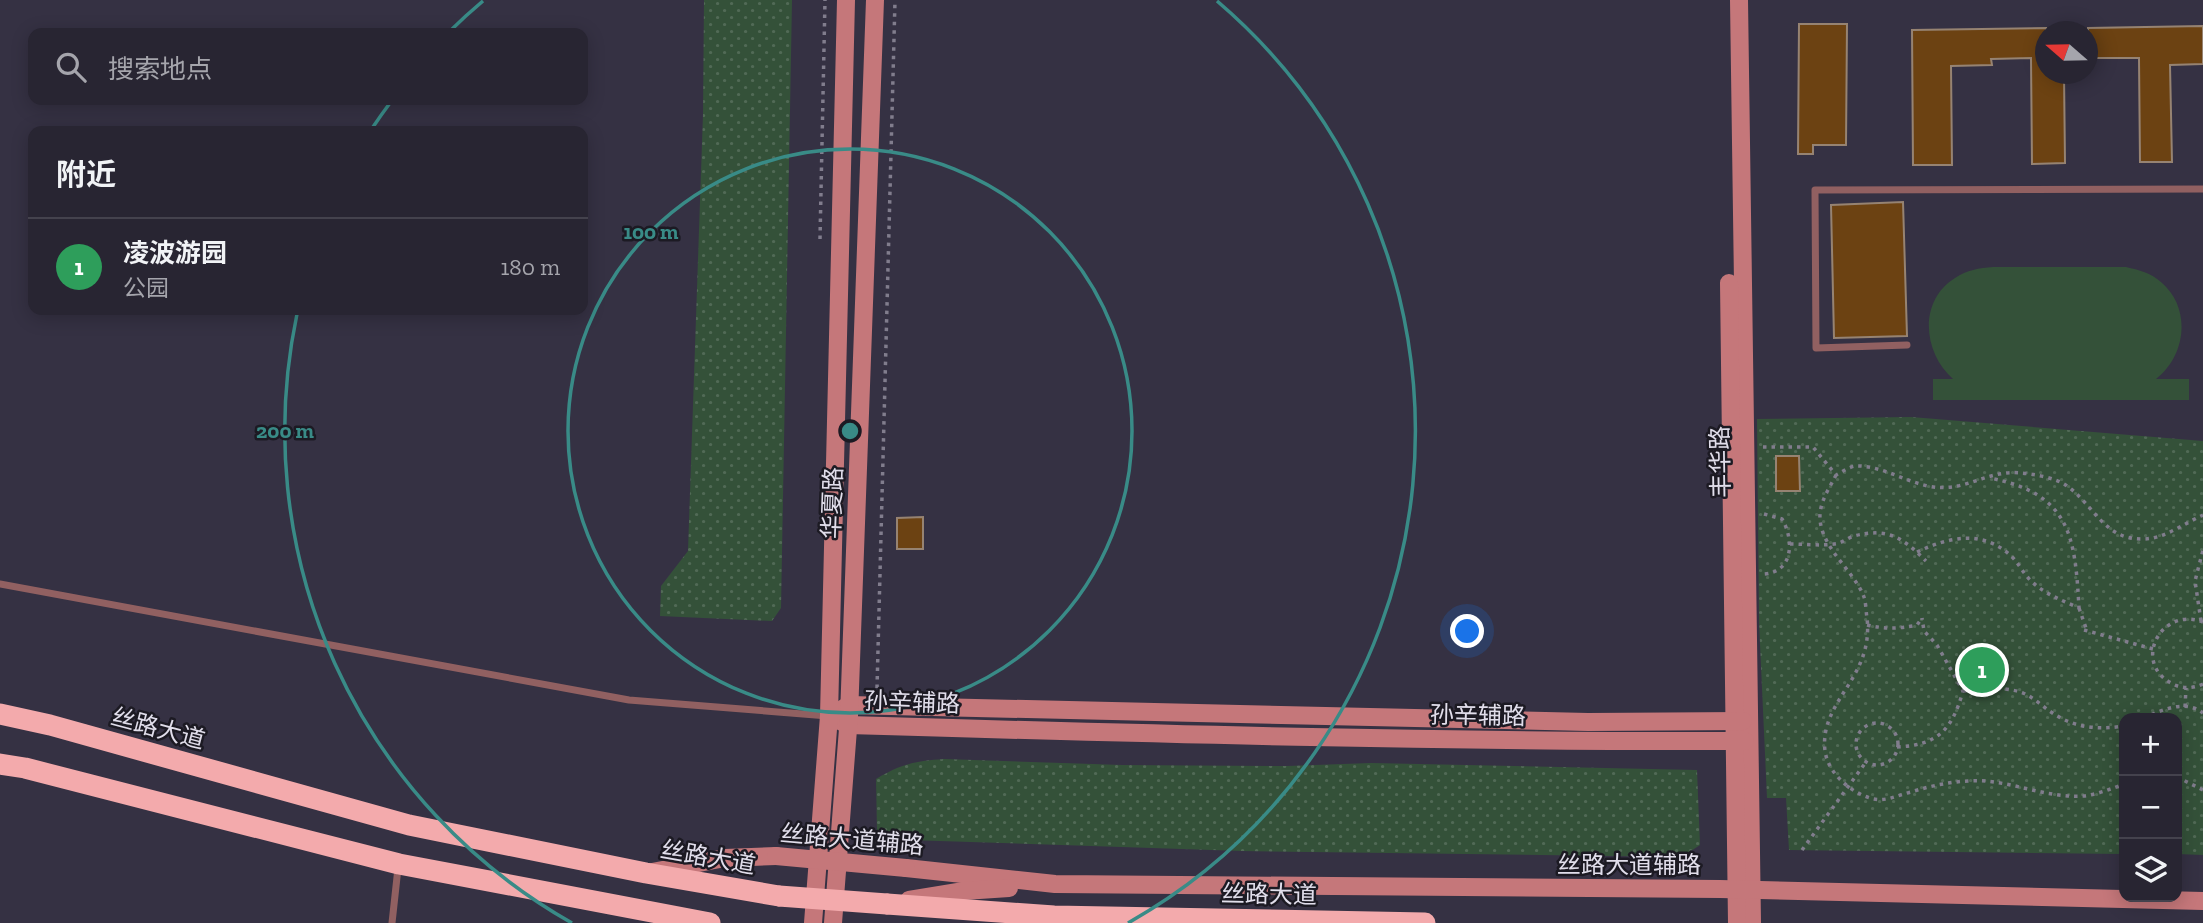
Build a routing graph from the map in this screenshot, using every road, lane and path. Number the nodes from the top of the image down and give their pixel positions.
1 (846, 0) edge
2 (875, 0) edge
3 (895, 0) edge
4 (1726, 0) edge
5 (1738, 0) edge
6 (2203, 189) edge
7 (1907, 345) dead end
8 (1758, 447) dead end
9 (1836, 475) junction
10 (1988, 477) junction
11 (1758, 513) dead end
12 (2203, 515) edge
13 (1790, 544) junction
14 (1829, 544) junction
15 (2203, 550) edge
16 (1917, 552) junction
17 (1926, 561) dead end
18 (1759, 574) dead end
19 (0, 584) edge
20 (2079, 607) junction
21 (2202, 622) edge
22 (1867, 625) junction
23 (2153, 649) junction
24 (2203, 684) edge
25 (2186, 688) junction
26 (1964, 691) junction
27 (849, 705) junction
28 (876, 706) junction
29 (2185, 707) junction
30 (2154, 713) edge
31 (2203, 713) edge
32 (0, 714) edge
33 (829, 716) junction
34 (1741, 721) junction
35 (848, 724) junction
36 (2119, 727) edge
37 (1741, 741) junction
38 (1897, 747) junction
39 (1866, 762) junction
40 (0, 764) edge
41 (2182, 779) edge
42 (1849, 786) junction
43 (2119, 786) edge
44 (2203, 789) edge
45 (1802, 850) dead end
46 (399, 864) junction
47 (646, 873) junction
48 (1055, 884) junction
49 (1742, 890) junction
50 (2203, 901) edge
51 (887, 904) junction
52 (392, 923) edge
53 (710, 923) edge
54 (813, 923) edge
55 (833, 923) edge
56 (1425, 923) edge
57 (1737, 923) edge
58 (1752, 923) edge

1 - 33 street, 华夏路
2 - 27 street, 华夏路
3 - 28 path
4 - 34 street, 丰华路
5 - 34 street, 丰华路
6 - 7 lane
8 - 9 path
9 - 10 path
9 - 14 path
10 - 12 path
10 - 20 path
11 - 13 path
13 - 14 path
13 - 18 path
14 - 16 path
14 - 22 path
15 - 21 path
16 - 17 path
16 - 20 path
19 - 33 lane
20 - 23 path
21 - 23 path
22 - 26 path
22 - 42 path
23 - 25 path
24 - 25 path
25 - 29 path
26 - 36 path
26 - 38 path
27 - 28 street, 孙辛辅路
27 - 33 street, 孙辛辅路
27 - 35 street, 华夏路
28 - 34 street, 孙辛辅路
29 - 30 path
29 - 31 path
32 - 47 highway, 丝路大道
33 - 35 street, 孙辛辅路
33 - 54 street, 华夏路
34 - 37 street, 丰华路
35 - 37 street, 孙辛辅路
35 - 55 street, 华夏路
37 - 49 street, 丰华路
38 - 39 path
38 - 39 path
39 - 42 path
40 - 46 highway
41 - 44 path
42 - 43 path
42 - 45 path
46 - 52 lane
46 - 53 highway
47 - 48 street, 丝路大道辅路, bridge
47 - 51 highway, 丝路大道, bridge
48 - 49 street, 丝路大道辅路
48 - 51 street, 丝路大道辅路
49 - 50 street, 丝路大道辅路
49 - 57 street, 丰华路
49 - 58 street, 丰华路
51 - 56 highway, 丝路大道

